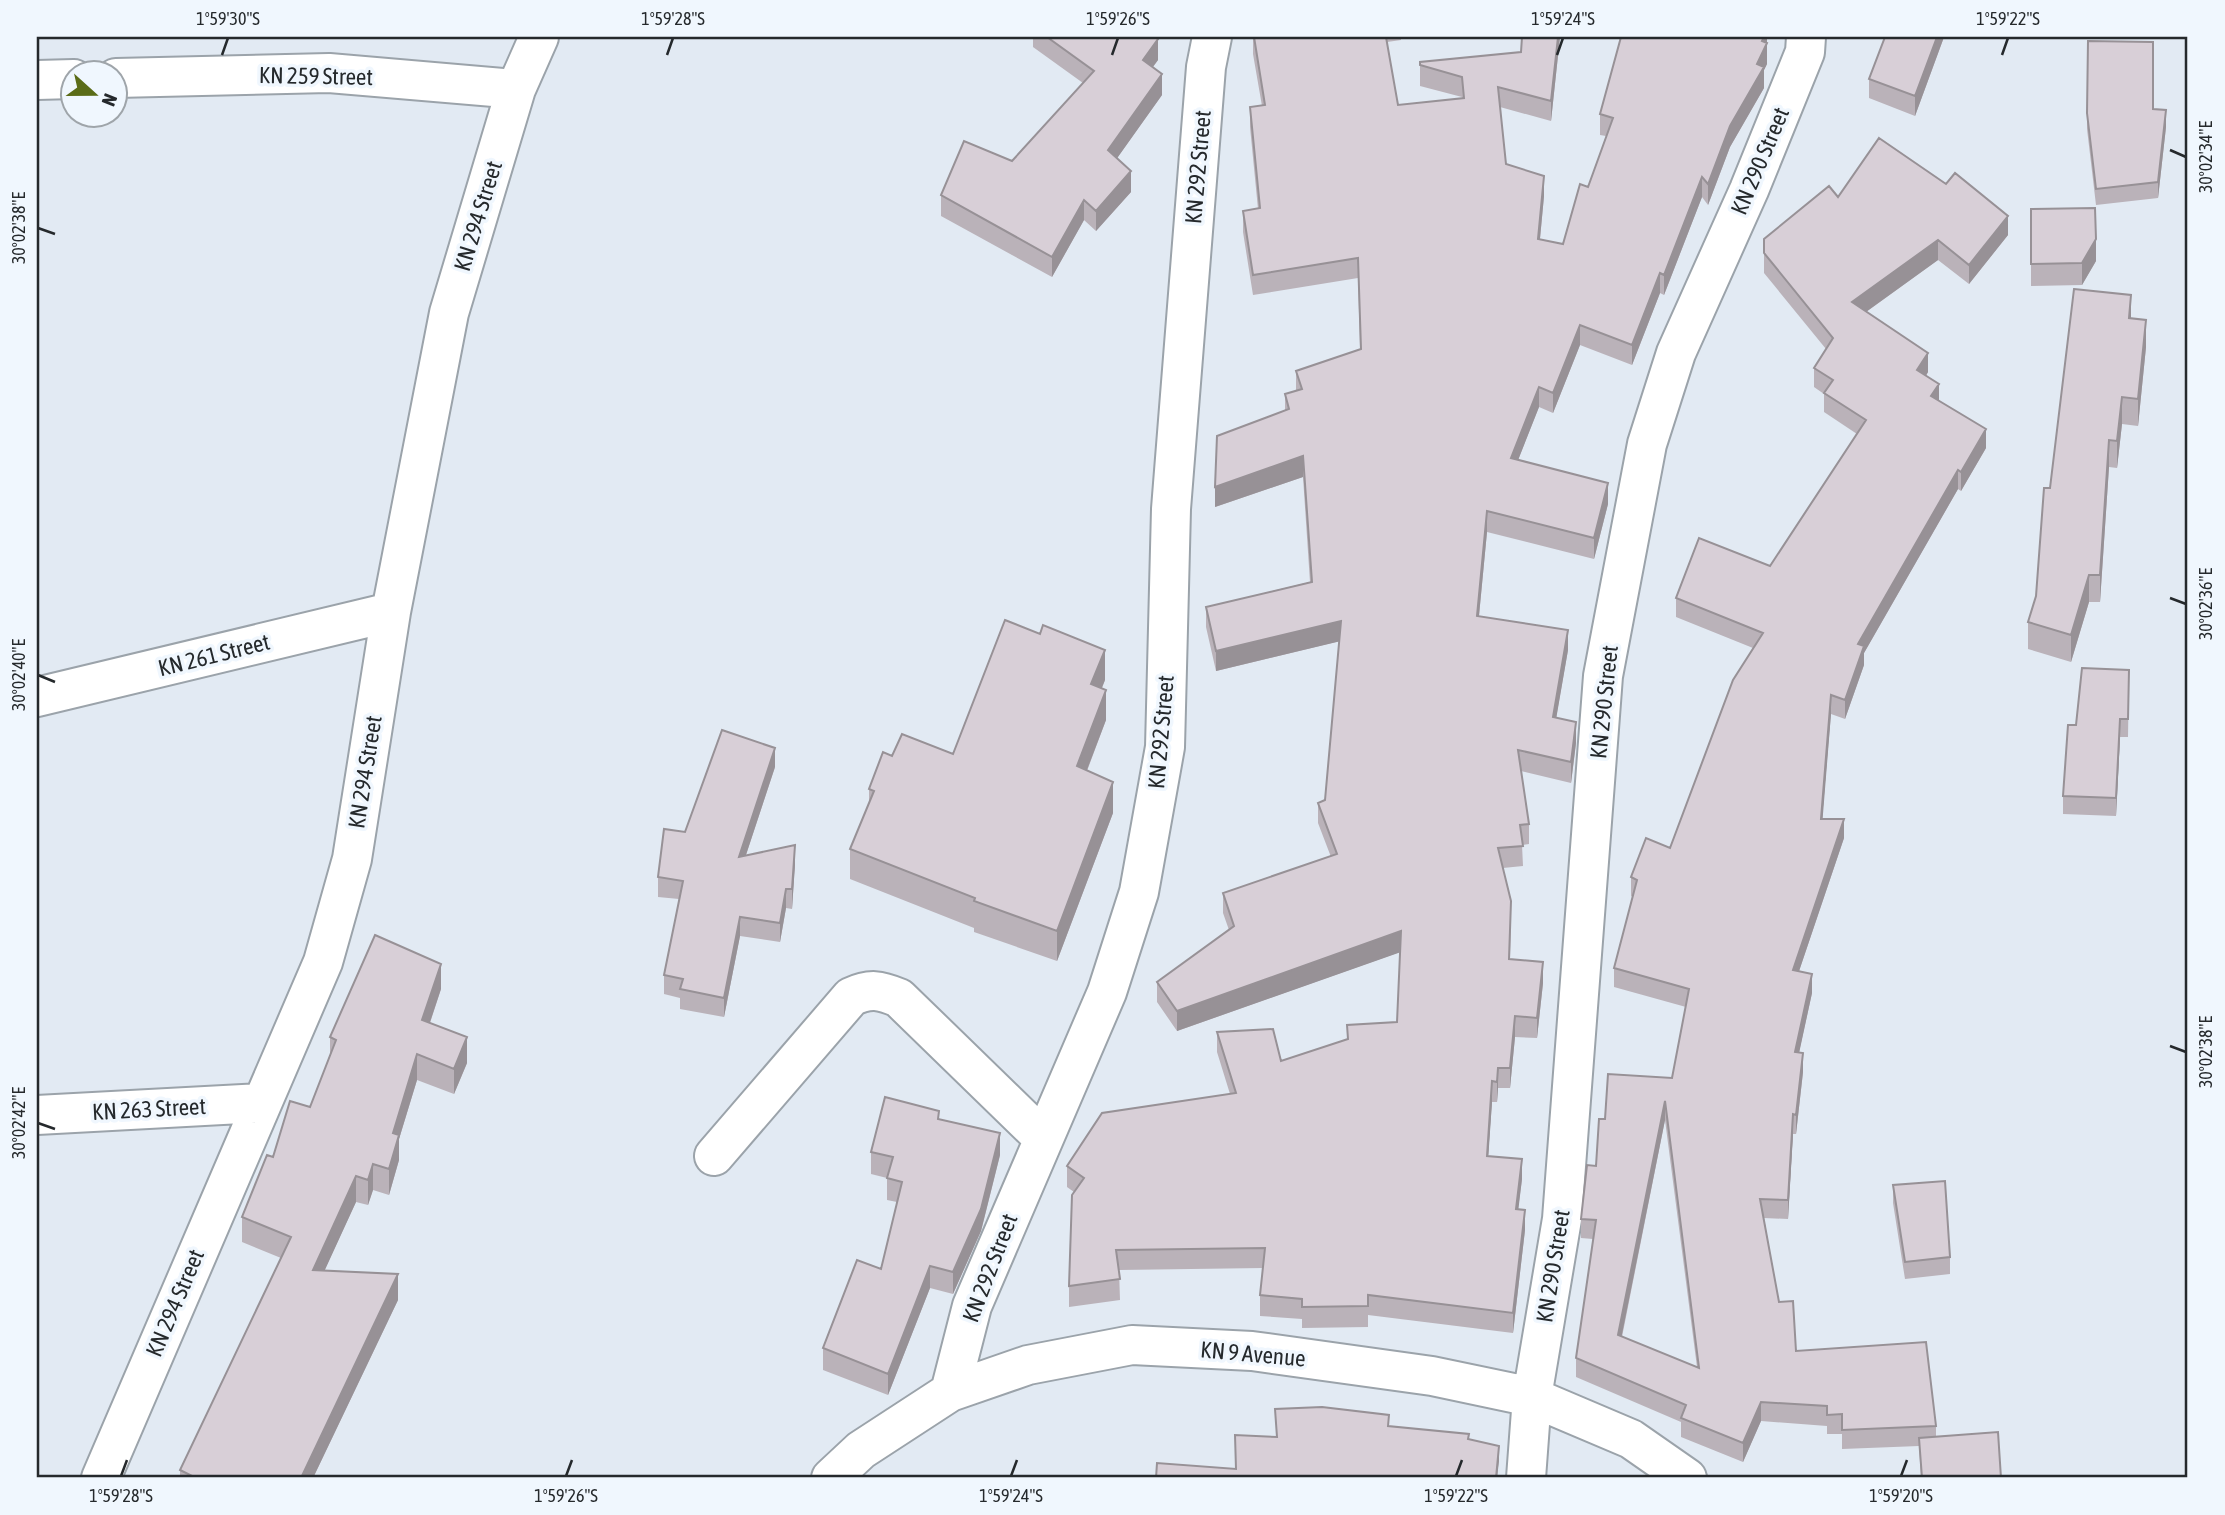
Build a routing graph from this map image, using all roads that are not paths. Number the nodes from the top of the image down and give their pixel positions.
1 (539, 37) edge
2 (1212, 37) edge
3 (1806, 37) edge
4 (130, 78) edge
5 (37, 79) edge
6 (60, 79) edge
7 (516, 89) junction
8 (391, 612) junction
9 (37, 697) edge
10 (261, 1103) junction
11 (37, 1115) edge
12 (1043, 1138) junction
13 (714, 1156) dead end
14 (950, 1392) junction
15 (1532, 1397) junction
16 (101, 1478) edge
17 (831, 1478) edge
18 (1526, 1478) edge
19 (1687, 1478) edge

1 - 7 street, KN 294 Street
2 - 12 street, KN 292 Street
3 - 15 street, KN 290 Street
4 - 7 street, KN 259 Street
5 - 6 street
7 - 8 street, KN 294 Street
8 - 9 street, KN 261 Street
8 - 10 street, KN 294 Street
10 - 11 street, KN 263 Street
10 - 16 street, KN 294 Street
12 - 13 street
12 - 14 street, KN 292 Street
14 - 15 street, KN 9 Avenue
14 - 17 street, KN 9 Avenue
15 - 18 street, KN 290 Street
15 - 19 street, KN 9 Avenue

